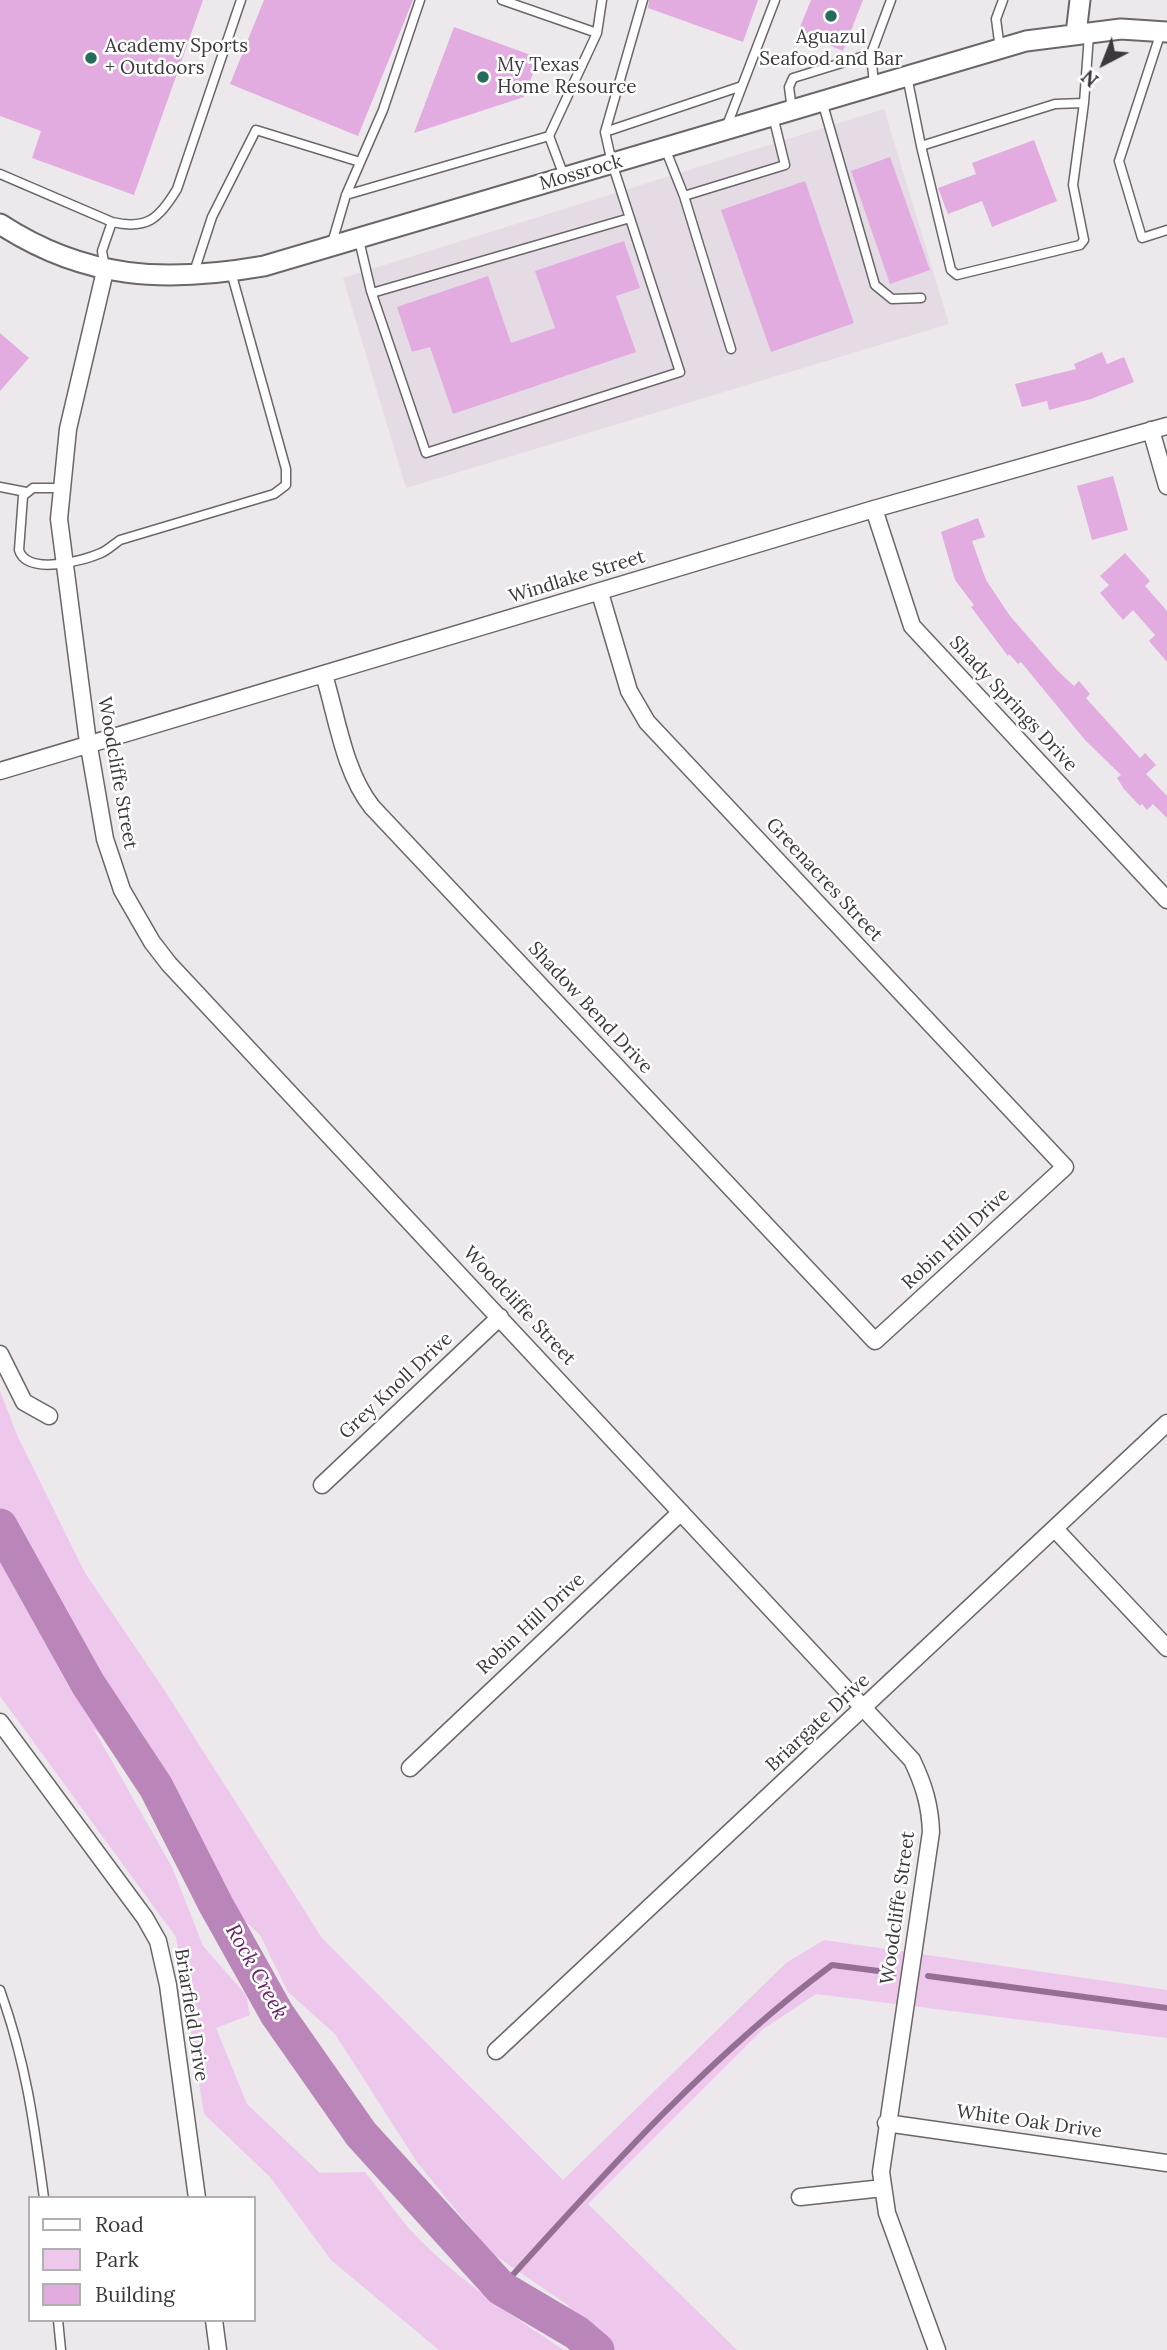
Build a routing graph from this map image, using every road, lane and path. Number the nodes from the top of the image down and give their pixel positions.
1 (241, 0) edge
2 (420, 0) edge
3 (502, 0) edge
4 (602, 0) edge
5 (643, 0) edge
6 (775, 0) edge
7 (891, 0) edge
8 (1003, 0) edge
9 (1080, 0) edge
10 (1164, 32) edge
11 (597, 33) junction
12 (1082, 33) junction
13 (1000, 49) junction
14 (871, 54) junction
15 (907, 76) junction
16 (742, 86) junction
17 (874, 86) junction
18 (822, 101) junction
19 (1084, 103) junction
20 (783, 113) junction
21 (726, 130) junction
22 (605, 132) junction
23 (549, 136) junction
24 (921, 146) junction
25 (665, 148) junction
26 (360, 162) junction
27 (612, 163) junction
28 (0, 174) edge
29 (564, 177) junction
30 (346, 195) junction
31 (684, 196) junction
32 (630, 218) junction
33 (111, 222) junction
34 (0, 224) edge
35 (1167, 230) edge
36 (359, 238) junction
37 (332, 246) junction
38 (105, 271) junction
39 (231, 272) junction
40 (193, 276) junction
41 (372, 293) junction
42 (921, 298) dead end
43 (731, 349) dead end
44 (1159, 428) edge
45 (1167, 486) edge
46 (0, 487) edge
47 (61, 488) junction
48 (26, 492) junction
49 (874, 509) junction
50 (64, 564) junction
51 (600, 593) junction
52 (324, 675) junction
53 (89, 745) junction
54 (0, 771) edge
55 (1167, 900) edge
56 (1065, 1167) joint
57 (500, 1317) junction
58 (875, 1341) joint
59 (0, 1354) edge
60 (49, 1416) dead end
61 (1167, 1423) edge
62 (322, 1485) dead end
63 (681, 1512) junction
64 (1055, 1529) junction
65 (1167, 1648) edge
66 (864, 1708) junction
67 (0, 1722) edge
68 (410, 1768) dead end
69 (0, 1990) edge
70 (496, 2051) dead end
71 (886, 2123) junction
72 (1167, 2163) edge
73 (883, 2188) junction
74 (44, 2196) edge
75 (197, 2196) edge
76 (800, 2197) dead end
77 (58, 2322) edge
78 (214, 2322) edge
79 (61, 2350) edge
80 (218, 2350) edge
81 (937, 2350) edge

1 - 33 lane
2 - 26 lane
3 - 11 lane
4 - 11 lane
5 - 22 lane
6 - 16 lane
7 - 14 lane
8 - 13 lane
9 - 12 street
10 - 12 street, Mossrock
10 - 35 lane
11 - 23 lane
12 - 13 street, Mossrock
12 - 19 lane
13 - 15 street, Mossrock
14 - 17 lane
14 - 20 lane
15 - 17 street, Mossrock
15 - 24 lane
16 - 21 lane
16 - 22 lane
17 - 18 street, Mossrock
18 - 20 street, Mossrock
18 - 42 lane
19 - 24 lane
19 - 24 lane
20 - 21 street, Mossrock
20 - 31 lane
21 - 25 street, Mossrock
22 - 27 lane
23 - 29 lane
23 - 30 lane
25 - 27 street, Mossrock
25 - 31 lane
26 - 30 lane
26 - 40 lane
27 - 29 street, Mossrock
27 - 32 lane
28 - 33 lane
29 - 36 street, Mossrock
30 - 37 lane
31 - 43 lane
32 - 41 lane
32 - 41 lane
33 - 38 lane
34 - 38 street, Mossrock
36 - 37 street, Mossrock
36 - 41 lane
37 - 39 street, Mossrock
38 - 40 street, Mossrock
38 - 47 street, Woodcliffe Street
39 - 40 street, Mossrock
39 - 50 lane
44 - 45 street
44 - 49 street, Windlake Street
46 - 48 lane
47 - 48 lane
47 - 50 street, Woodcliffe Street
48 - 50 lane
49 - 51 street, Windlake Street
49 - 55 street, Shady Springs Drive
50 - 53 street, Woodcliffe Street
51 - 52 street, Windlake Street
51 - 56 street, Greenacres Street
52 - 53 street, Windlake Street
52 - 58 street, Shadow Bend Drive
53 - 54 street, Windlake Street
53 - 57 street, Woodcliffe Street
56 - 58 street, Robin Hill Drive
57 - 62 street, Grey Knoll Drive
57 - 63 street, Woodcliffe Street
59 - 60 street
61 - 64 street, Briargate Drive
63 - 66 street, Woodcliffe Street
63 - 68 street, Robin Hill Drive
64 - 65 street
64 - 66 street, Briargate Drive
66 - 70 street, Briargate Drive
66 - 71 street, Woodcliffe Street
67 - 75 street, Briarfield Drive
69 - 74 lane
71 - 72 street, White Oak Drive
71 - 73 street, Woodcliffe Street
73 - 76 street
73 - 81 street, Woodcliffe Street
77 - 79 lane
78 - 80 street

